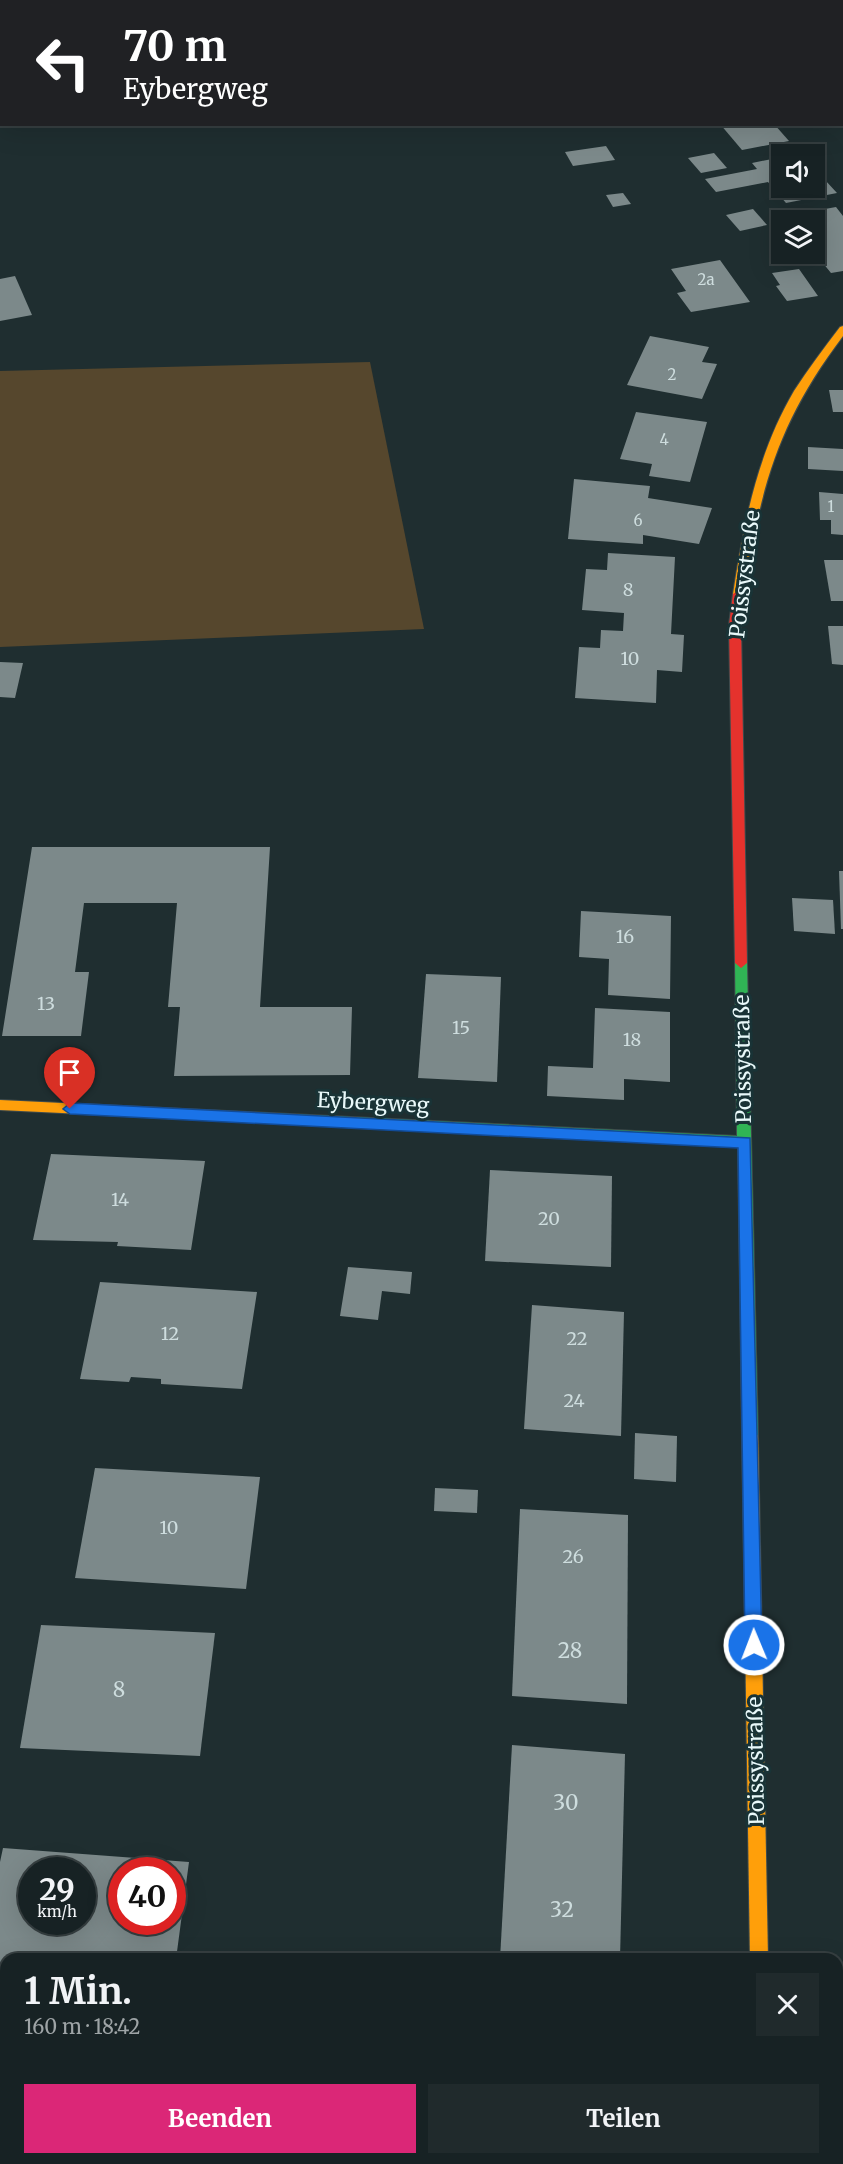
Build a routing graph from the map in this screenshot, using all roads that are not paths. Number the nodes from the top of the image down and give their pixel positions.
1 (843, 329) edge
2 (0, 1105) edge
3 (745, 1142) junction
4 (759, 1953) edge

1 - 3 street, Poissystraße
2 - 3 street, Eybergweg
3 - 4 street, Poissystraße

